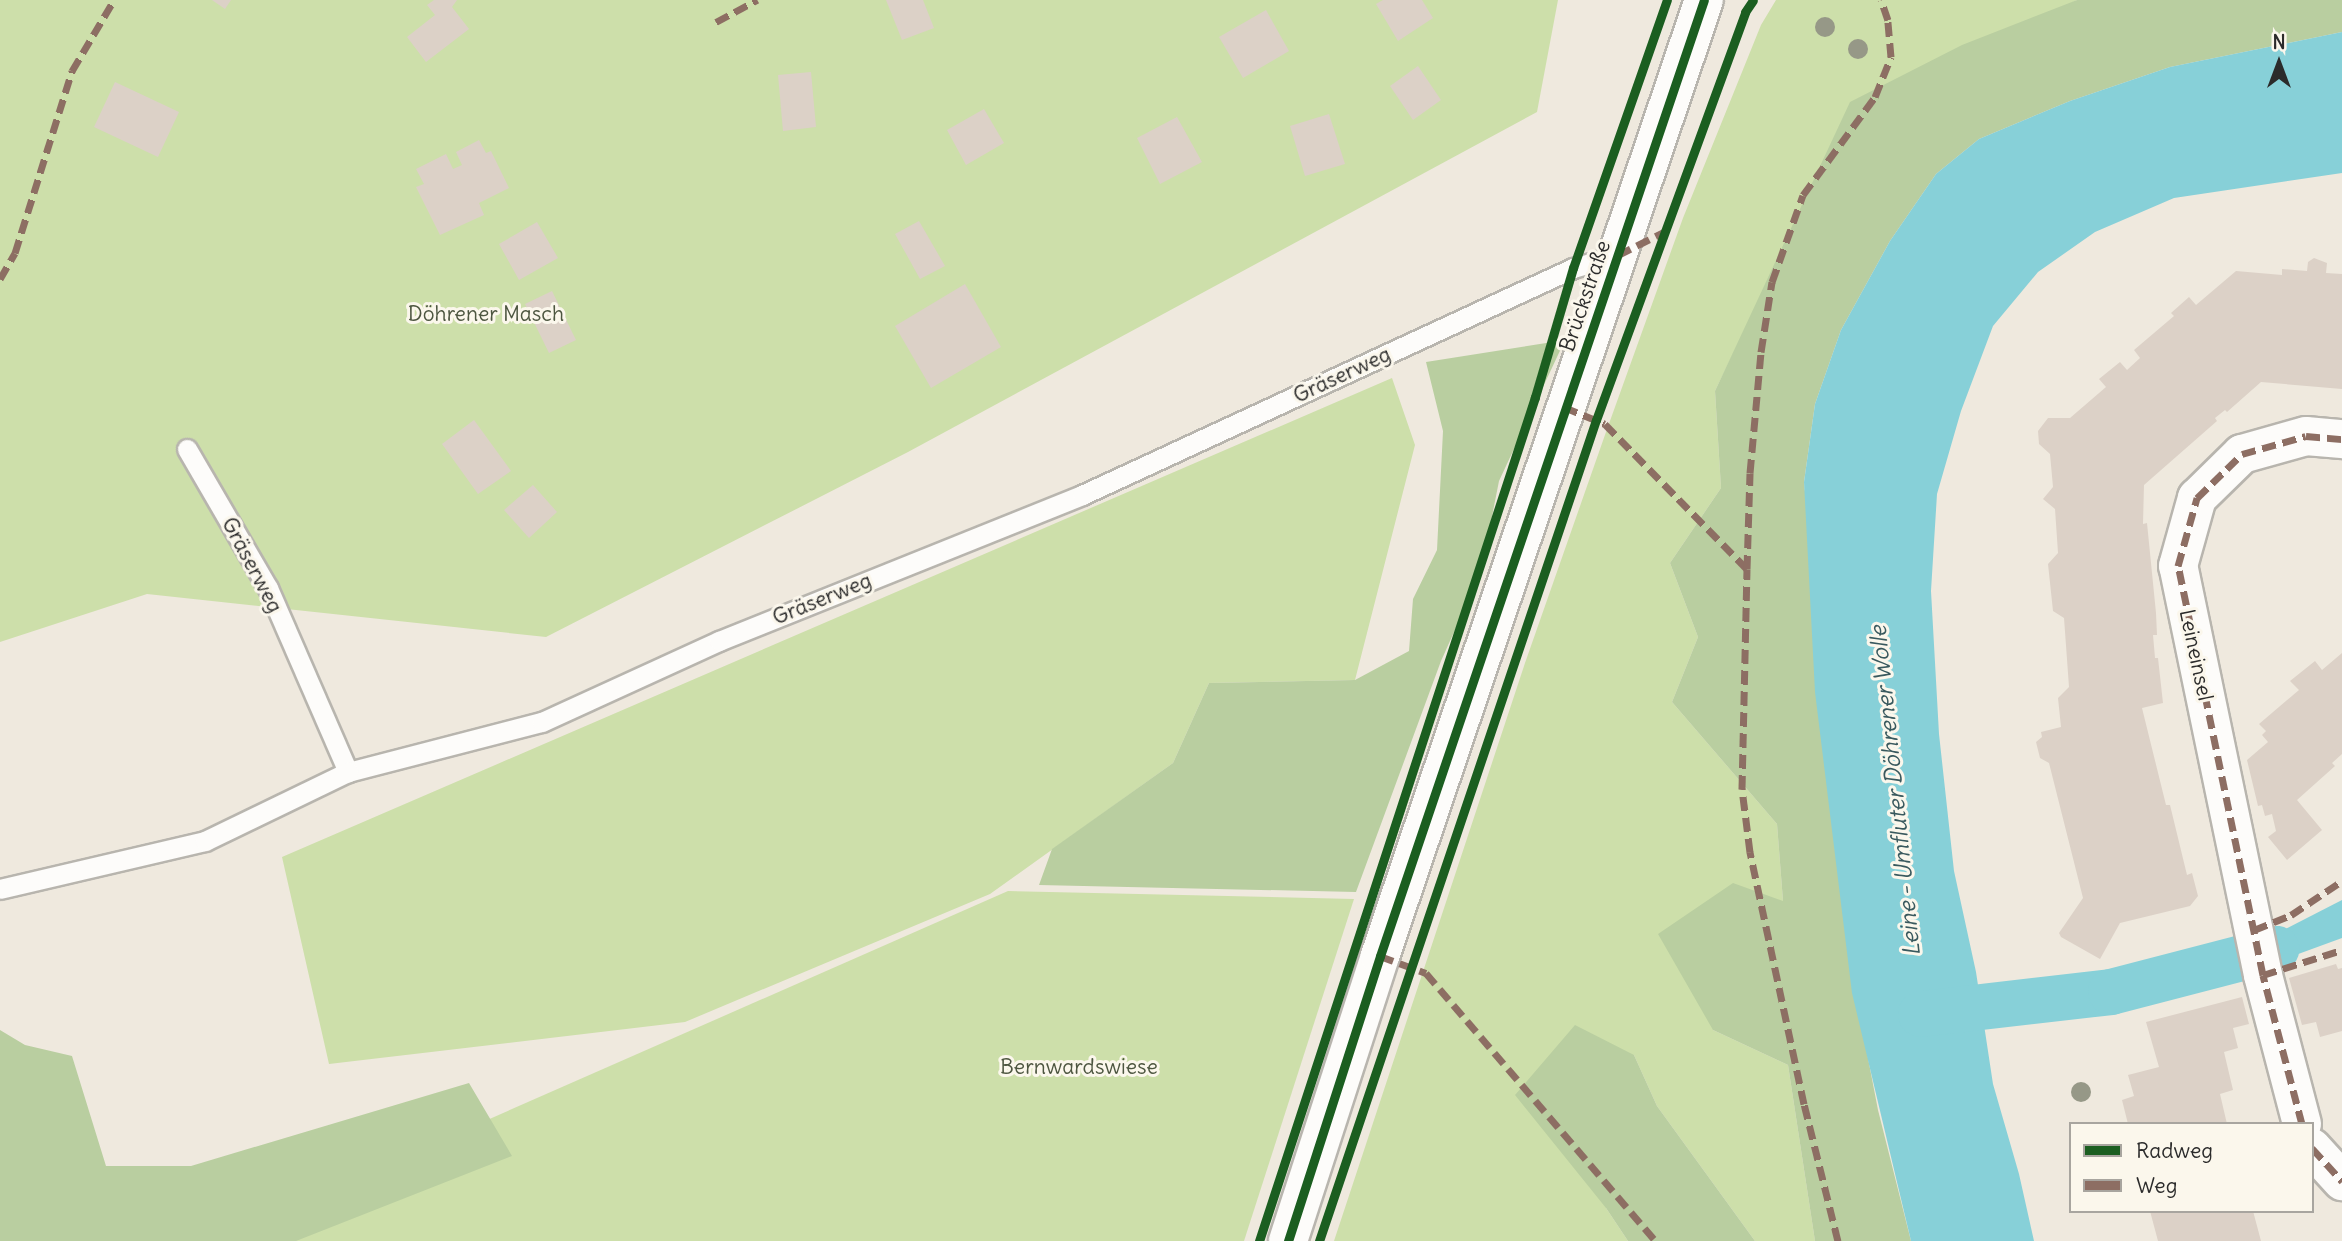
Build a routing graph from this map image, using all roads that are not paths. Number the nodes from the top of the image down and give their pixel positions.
1 (1704, 0) edge
2 (1618, 255) junction
3 (2342, 439) edge
4 (187, 449) dead end
5 (348, 772) junction
6 (0, 889) edge
7 (2301, 1122) edge
8 (2314, 1151) edge
9 (2342, 1181) edge
10 (1288, 1241) edge

1 - 2 street, Brückstraße
2 - 5 lane, Gräserweg
2 - 10 street, Brückstraße
3 - 7 street, Leineinsel
4 - 5 lane, Gräserweg
5 - 6 lane
8 - 9 street

